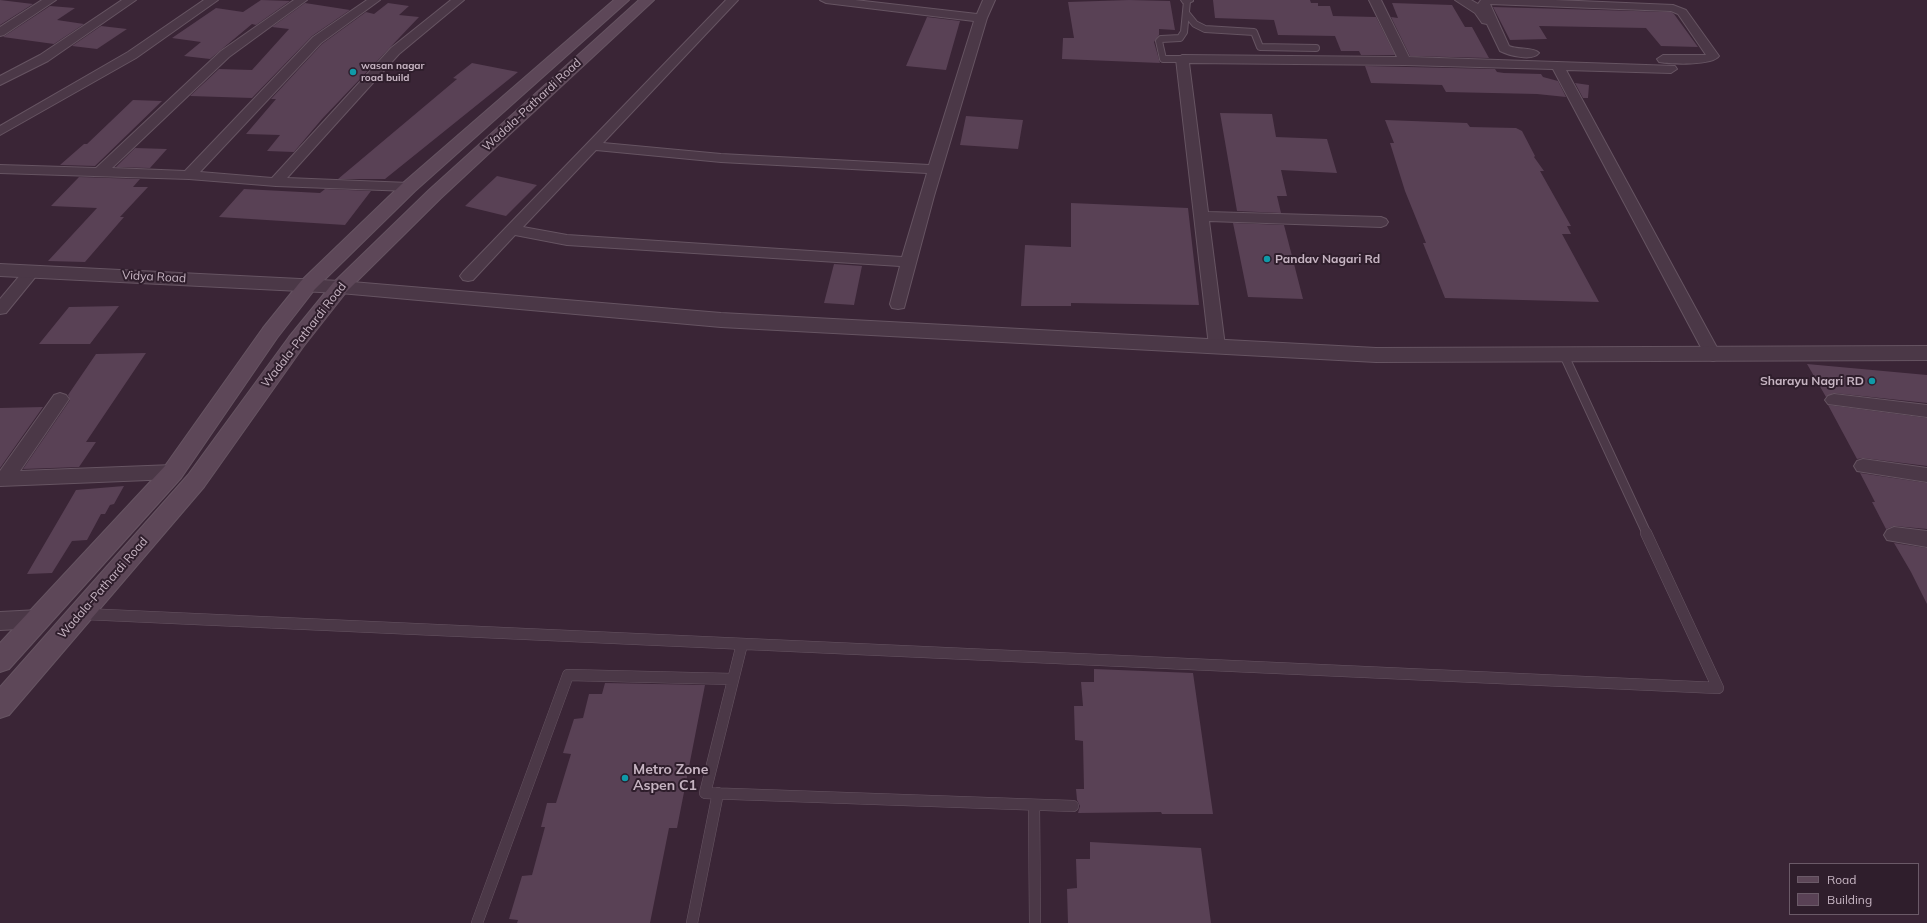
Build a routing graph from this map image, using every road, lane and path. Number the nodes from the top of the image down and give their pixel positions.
1 (50, 0) edge
2 (130, 0) edge
3 (212, 0) edge
4 (301, 0) edge
5 (374, 0) edge
6 (458, 0) edge
7 (622, 0) edge
8 (647, 0) edge
9 (732, 0) edge
10 (826, 0) edge
11 (989, 0) edge
12 (1187, 0) edge
13 (1375, 0) edge
14 (1462, 0) edge
15 (1556, 2) edge
16 (1186, 13) junction
17 (981, 18) junction
18 (0, 32) edge
19 (1490, 33) dead end
20 (1316, 48) dead end
21 (1182, 59) junction
22 (1663, 59) junction
23 (1405, 61) junction
24 (1557, 65) junction
25 (0, 81) edge
26 (0, 131) edge
27 (592, 146) junction
28 (0, 169) edge
29 (936, 169) junction
30 (100, 172) junction
31 (189, 175) junction
32 (276, 182) junction
33 (409, 187) junction
34 (1200, 216) junction
35 (1381, 222) dead end
36 (511, 230) junction
37 (908, 262) junction
38 (0, 270) edge
39 (32, 271) junction
40 (468, 276) dead end
41 (308, 285) junction
42 (340, 287) junction
43 (898, 304) dead end
44 (0, 309) edge
45 (1217, 346) junction
46 (1927, 353) edge
47 (1564, 355) junction
48 (1713, 355) junction
49 (60, 399) dead end
50 (1834, 400) dead end
51 (1927, 411) edge
52 (1863, 466) dead end
53 (173, 472) junction
54 (1927, 474) edge
55 (3, 478) edge
56 (1894, 535) dead end
57 (1927, 539) edge
58 (81, 614) junction
59 (39, 619) junction
60 (0, 621) edge
61 (742, 644) junction
62 (0, 661) edge
63 (733, 679) junction
64 (0, 706) edge
65 (718, 793) junction
66 (1034, 805) junction
67 (1073, 806) dead end
68 (477, 923) edge
69 (692, 923) edge
70 (1034, 923) edge

1 - 18 street
2 - 25 street
3 - 26 street
4 - 30 street
5 - 31 street
6 - 32 street
7 - 33 main road, Wadala-Pathardi Road
8 - 42 main road, Wadala-Pathardi Road
9 - 27 street
10 - 17 street
11 - 17 street
12 - 16 lane
13 - 23 street
14 - 19 street
15 - 22 street
15 - 22 street
16 - 20 lane
16 - 21 lane
17 - 29 street
21 - 23 street
21 - 34 street
22 - 24 street
23 - 24 street
24 - 48 street
27 - 29 street
27 - 36 street
28 - 30 street
29 - 37 street
30 - 31 street
31 - 32 street
32 - 33 street
33 - 41 main road, Wadala-Pathardi Road
34 - 35 street
34 - 45 street
36 - 37 street
36 - 40 street
37 - 43 street
38 - 39 street, Vidya Road
39 - 41 street, Vidya Road
39 - 44 street
41 - 42 street, Vidya Road
41 - 53 main road, Wadala-Pathardi Road
42 - 45 street, Vidya Road
42 - 58 main road, Wadala-Pathardi Road
45 - 47 street, Vidya Road
46 - 48 street, Vidya Road
47 - 48 street, Vidya Road
47 - 61 lane
49 - 55 street
50 - 51 street
52 - 54 street
53 - 55 street
53 - 59 main road, Wadala-Pathardi Road
56 - 57 street
58 - 61 lane
58 - 64 main road, Wadala-Pathardi Road
59 - 60 street
59 - 62 main road, Wadala-Pathardi Road
61 - 63 lane
63 - 65 lane
63 - 68 lane
65 - 66 lane
65 - 69 lane
66 - 67 lane
66 - 70 lane

